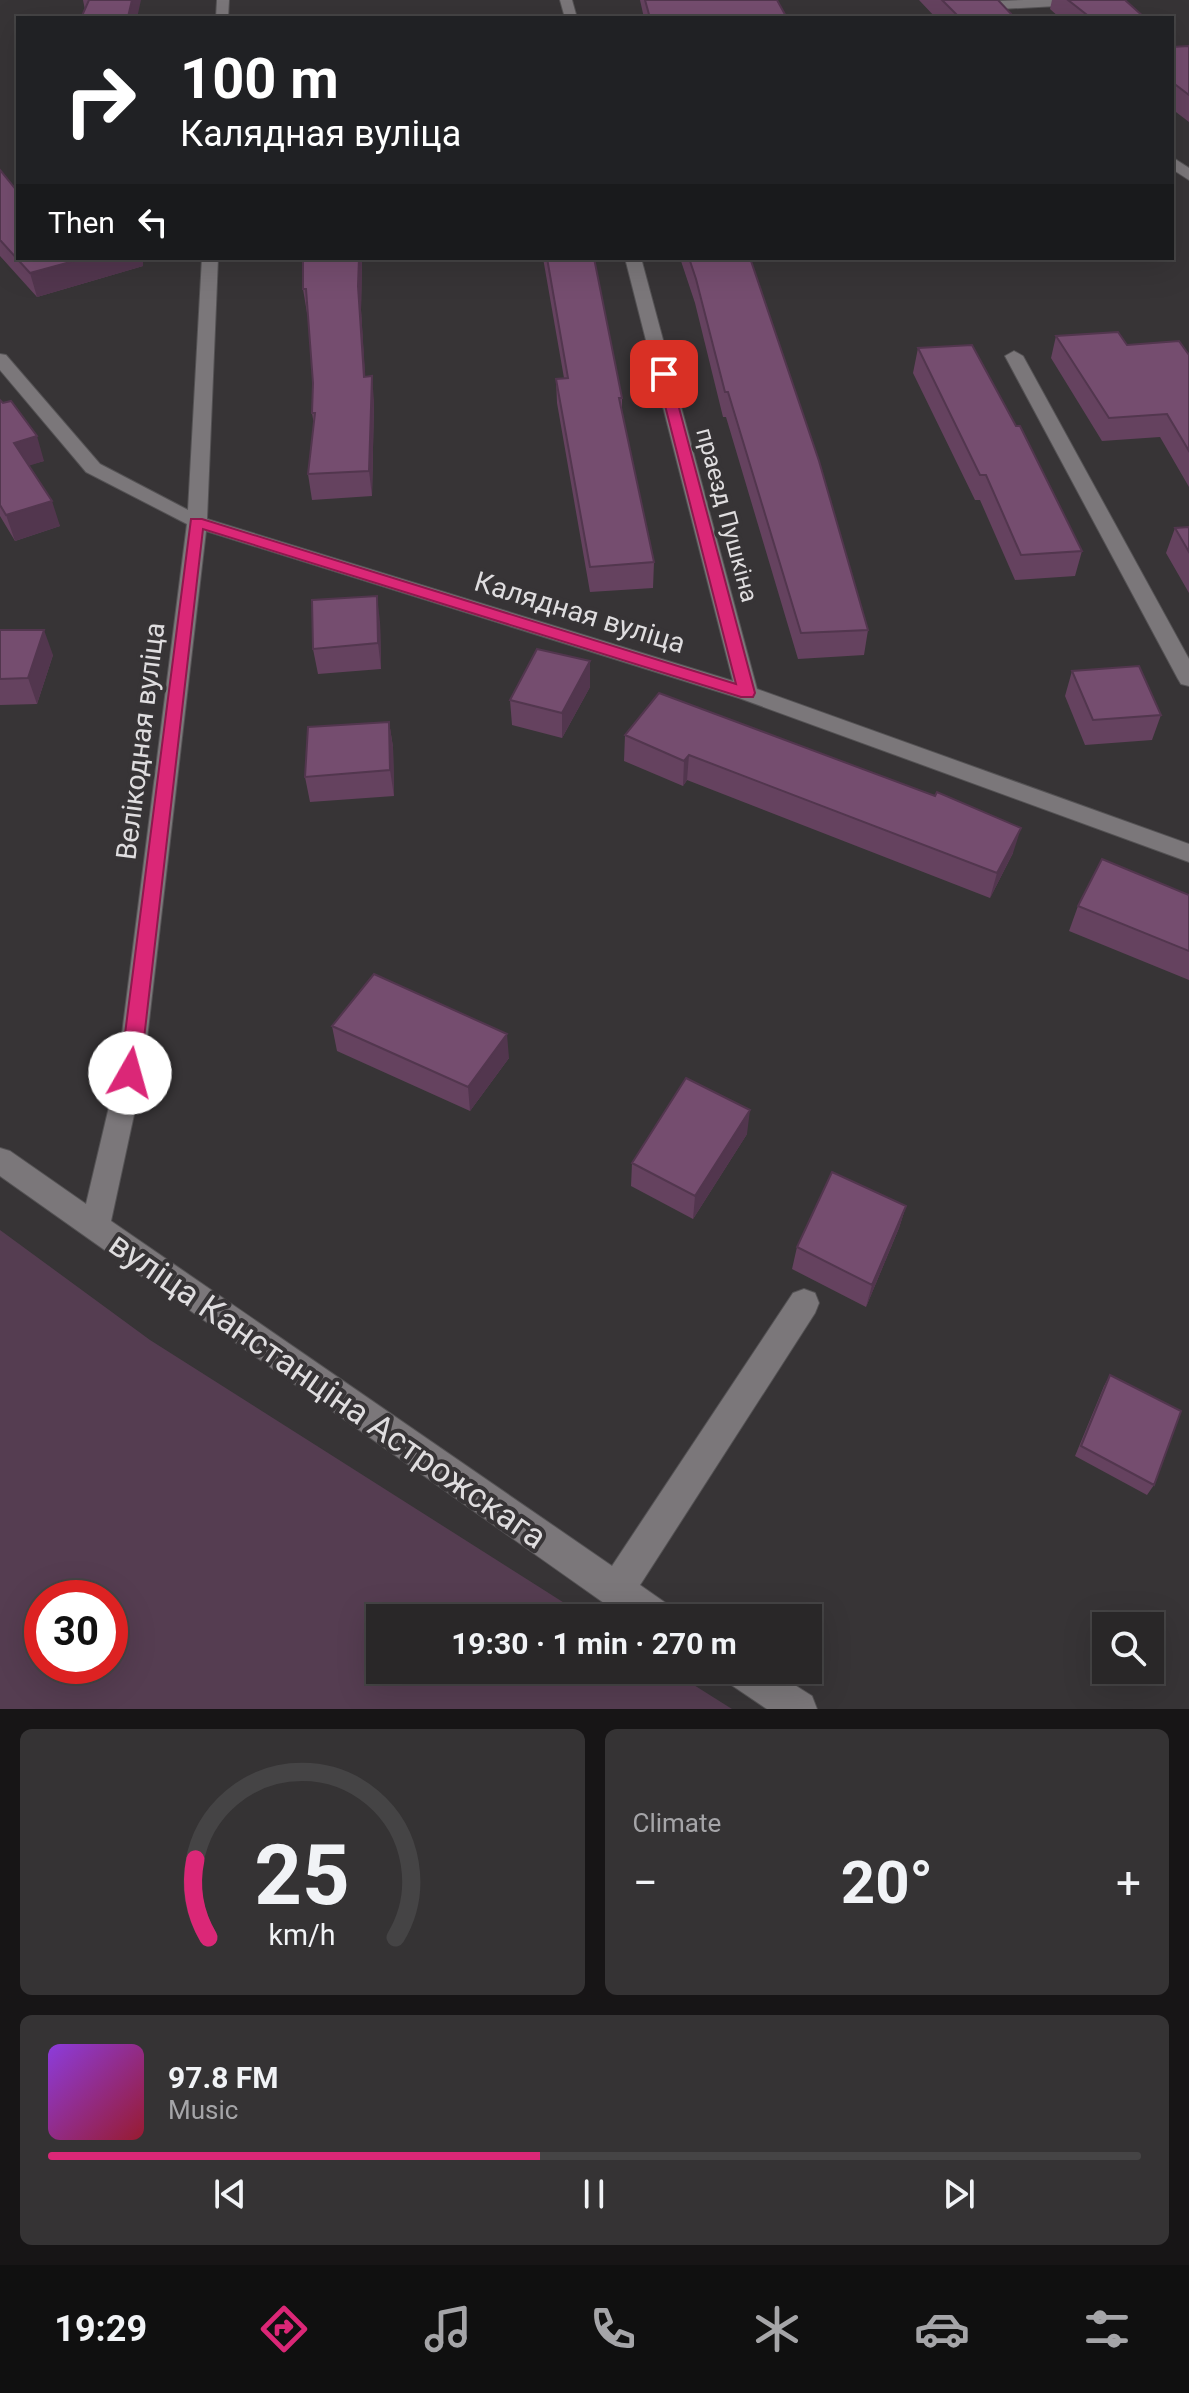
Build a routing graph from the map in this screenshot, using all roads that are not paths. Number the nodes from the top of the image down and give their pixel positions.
1 (1094, 0) edge
2 (997, 3) edge
3 (1174, 163) edge
4 (1189, 176) edge
5 (210, 260) edge
6 (634, 260) edge
7 (1014, 356) dead end
8 (0, 359) edge
9 (197, 522) junction
10 (1189, 679) edge
11 (747, 693) junction
12 (1189, 853) edge
13 (0, 1160) edge
14 (95, 1227) junction
15 (804, 1303) dead end
16 (616, 1591) junction
17 (636, 1604) edge
18 (761, 1684) edge
19 (799, 1709) edge

1 - 2 street
3 - 4 street
5 - 9 street, Велікодная вуліца
6 - 11 street, праезд Пушкіна
7 - 10 street
8 - 9 street, Калядная вуліца
9 - 11 street, Калядная вуліца
9 - 14 street, Велікодная вуліца
11 - 12 street, Калядная вуліца
13 - 14 street, вуліца Канстанціна Астрожскага
14 - 16 street, вуліца Канстанціна Астрожскага
15 - 16 street
16 - 17 street, вуліца Канстанціна Астрожскага
18 - 19 street

